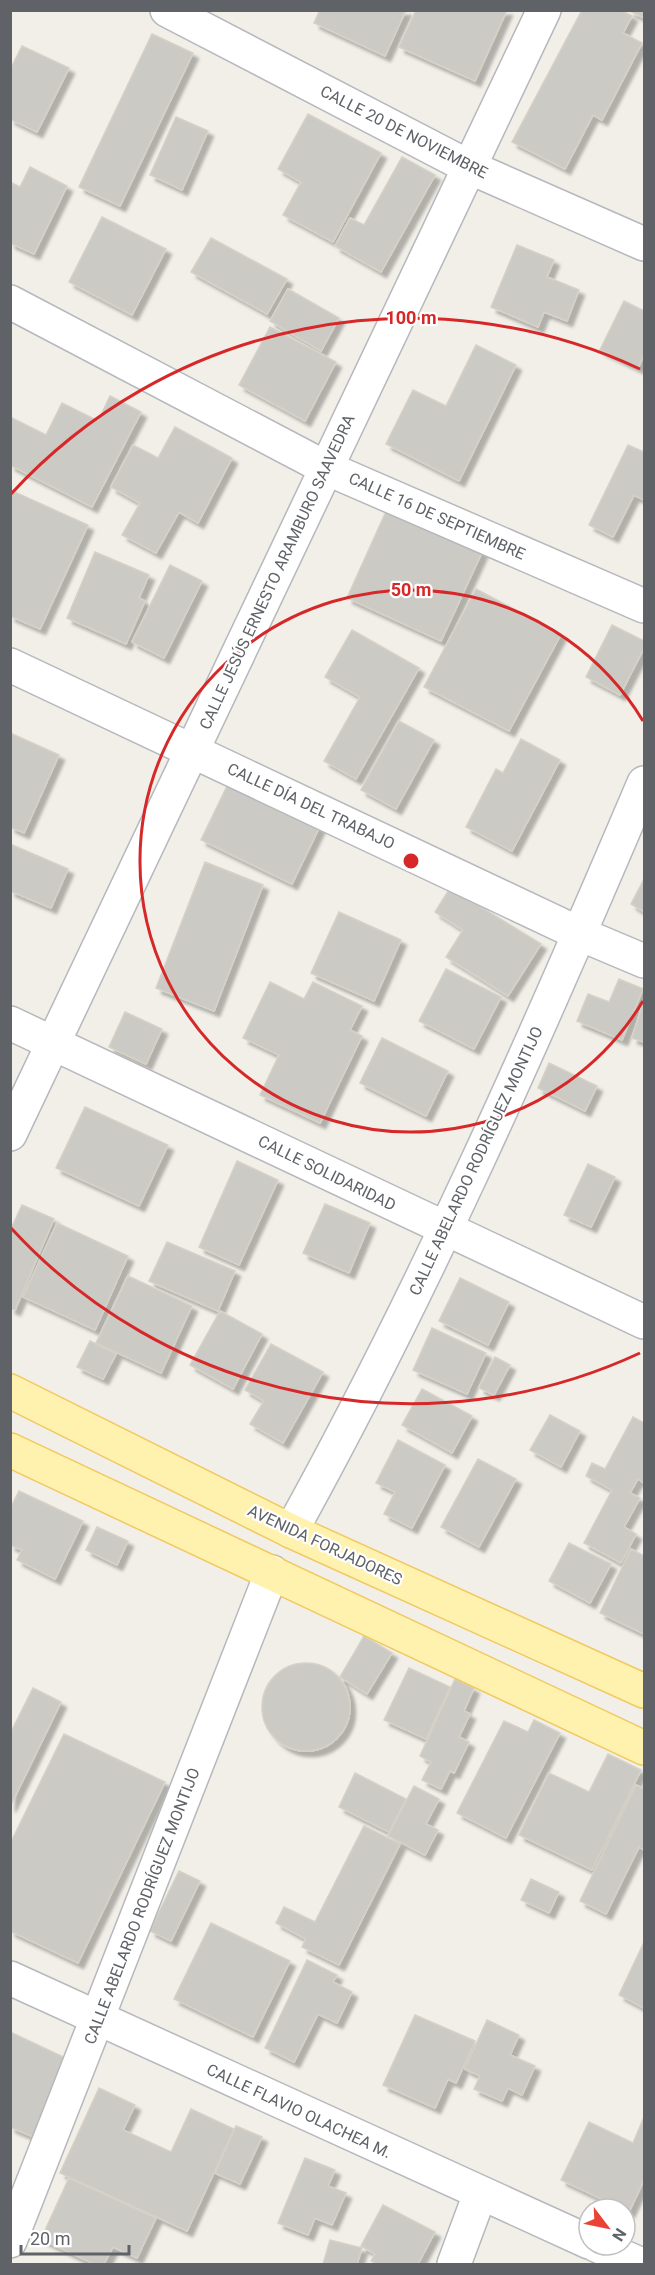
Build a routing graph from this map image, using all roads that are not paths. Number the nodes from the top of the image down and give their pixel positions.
1 (167, 10) edge
2 (544, 10) edge
3 (469, 167) junction
4 (645, 244) edge
5 (10, 302) edge
6 (326, 468) junction
7 (645, 606) edge
8 (10, 664) edge
9 (192, 750) junction
10 (645, 783) edge
11 (580, 934) junction
12 (645, 961) edge
13 (10, 1023) edge
14 (52, 1042) junction
15 (10, 1134) edge
16 (447, 1230) junction
17 (645, 1322) edge
18 (10, 1391) edge
19 (10, 1450) edge
20 (291, 1531) junction
21 (272, 1572) junction
22 (645, 1691) edge
23 (645, 1748) edge
24 (10, 1978) edge
25 (98, 2018) junction
26 (480, 2194) junction
27 (577, 2237) edge
28 (10, 2241) edge
29 (622, 2257) edge
30 (454, 2265) edge
31 (640, 2265) edge

1 - 3 street, CALLE 20 DE NOVIEMBRE
2 - 3 street, CALLE JESÚS ERNESTO ARAMBURO SAAVEDRA
3 - 4 street, CALLE 20 DE NOVIEMBRE
3 - 6 street, CALLE JESÚS ERNESTO ARAMBURO SAAVEDRA
5 - 6 street, CALLE 16 DE SEPTIEMBRE
6 - 7 street, CALLE 16 DE SEPTIEMBRE
6 - 9 street, CALLE JESÚS ERNESTO ARAMBURO SAAVEDRA
8 - 9 street, CALLE DÍA DEL TRABAJO
9 - 11 street, CALLE DÍA DEL TRABAJO
9 - 14 street, CALLE JESÚS ERNESTO ARAMBURO SAAVEDRA
10 - 11 street, CALLE ABELARDO RODRÍGUEZ MONTIJO
11 - 12 street, CALLE DÍA DEL TRABAJO
11 - 16 street, CALLE ABELARDO RODRÍGUEZ MONTIJO
13 - 14 street, CALLE SOLIDARIDAD
14 - 15 street, CALLE JESÚS ERNESTO ARAMBURO SAAVEDRA
14 - 16 street, CALLE SOLIDARIDAD
16 - 17 street, CALLE SOLIDARIDAD
16 - 20 street, CALLE ABELARDO RODRÍGUEZ MONTIJO
18 - 20 main road, AVENIDA FORJADORES
19 - 21 main road
20 - 22 main road, AVENIDA FORJADORES
21 - 23 main road
21 - 25 street, CALLE ABELARDO RODRÍGUEZ MONTIJO
24 - 25 street, CALLE FLAVIO OLACHEA M.
25 - 26 street, CALLE FLAVIO OLACHEA M.
25 - 28 street, CALLE ABELARDO RODRÍGUEZ MONTIJO
26 - 27 street, CALLE FLAVIO OLACHEA M.
26 - 30 street
29 - 31 street

